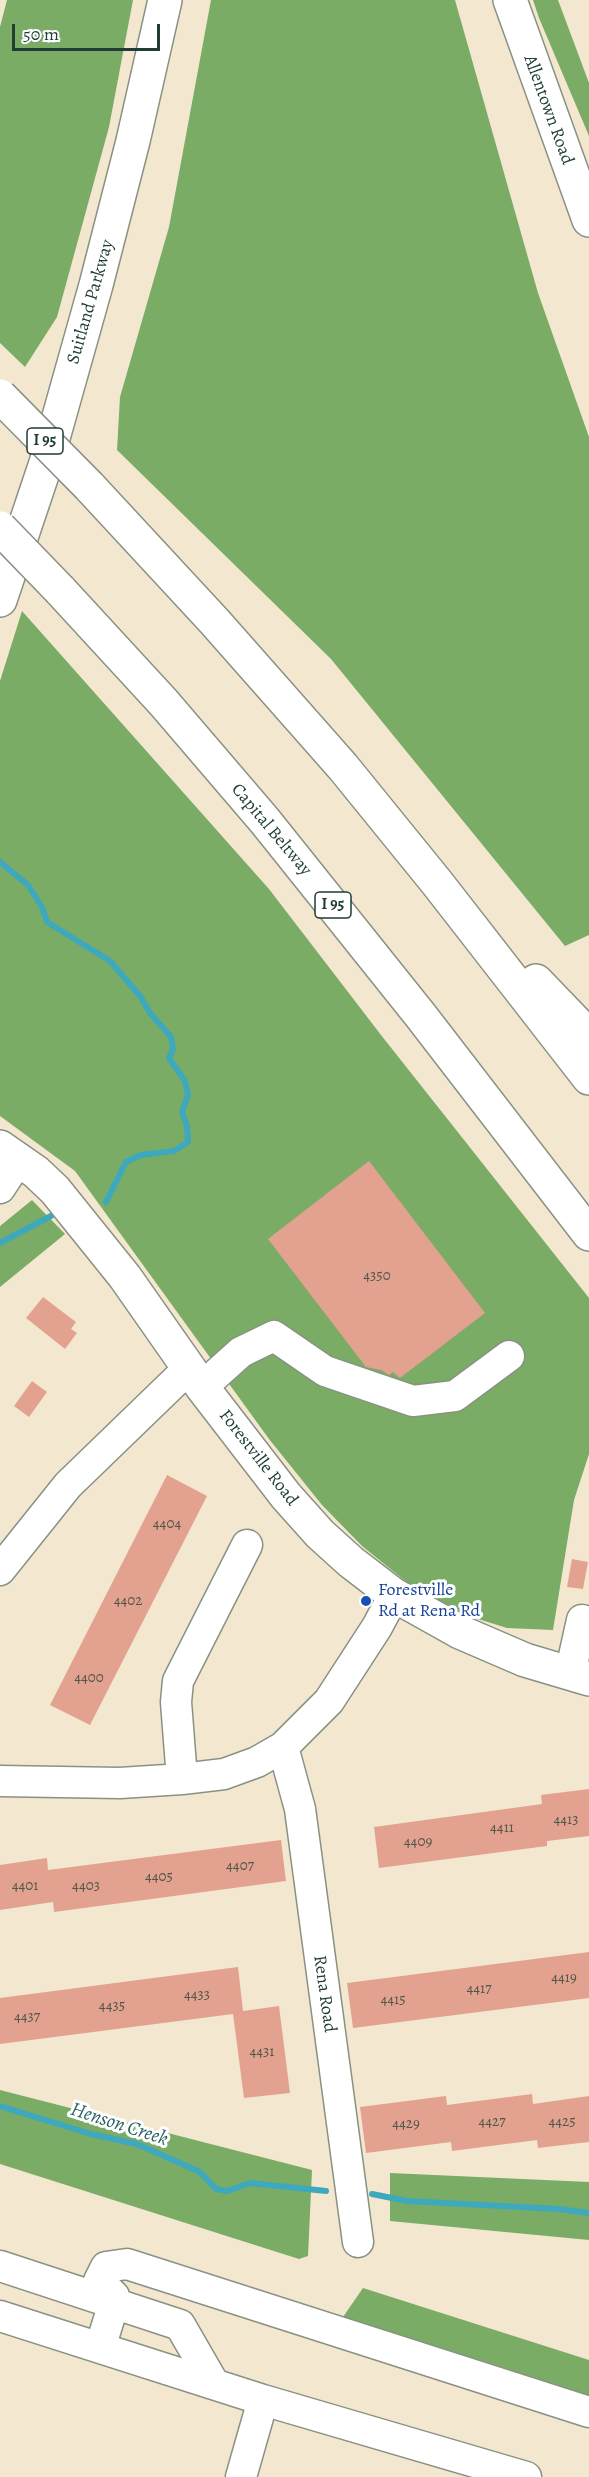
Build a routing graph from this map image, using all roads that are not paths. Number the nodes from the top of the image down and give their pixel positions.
1 (165, 0) edge
2 (510, 0) edge
3 (589, 220) edge
4 (0, 396) edge
5 (0, 528) edge
6 (0, 600) edge
7 (438, 884) junction
8 (589, 1036) edge
9 (589, 1078) edge
10 (10, 1153) edge
11 (0, 1188) edge
12 (589, 1234) edge
13 (508, 1356) dead end
14 (196, 1378) junction
15 (247, 1545) dead end
16 (0, 1570) edge
17 (394, 1595) junction
18 (589, 1622) edge
19 (580, 1677) edge
20 (283, 1747) junction
21 (182, 1779) junction
22 (0, 1781) edge
23 (358, 2242) dead end
24 (0, 2266) edge
25 (114, 2299) junction
26 (0, 2316) edge
27 (100, 2348) junction
28 (214, 2384) junction
29 (263, 2400) junction
30 (589, 2412) edge
31 (242, 2477) edge
32 (526, 2477) edge

1 - 6 main road, Suitland Parkway
2 - 3 main road, Allentown Road
4 - 7 main road, I 95, bridge
5 - 12 main road, Capital Beltway / I 95, bridge
7 - 8 main road
7 - 9 main road, I 95
10 - 11 street
10 - 14 main road, Forestville Road
13 - 14 street
14 - 16 street
14 - 17 main road, Forestville Road
15 - 21 street
17 - 19 main road, Forestville Road
17 - 20 street
18 - 19 street
20 - 21 street
20 - 23 street, Rena Road
21 - 22 street
24 - 25 street
25 - 27 street
25 - 28 street
25 - 30 street
26 - 27 street
27 - 28 street
28 - 29 street
29 - 31 street
29 - 32 street

